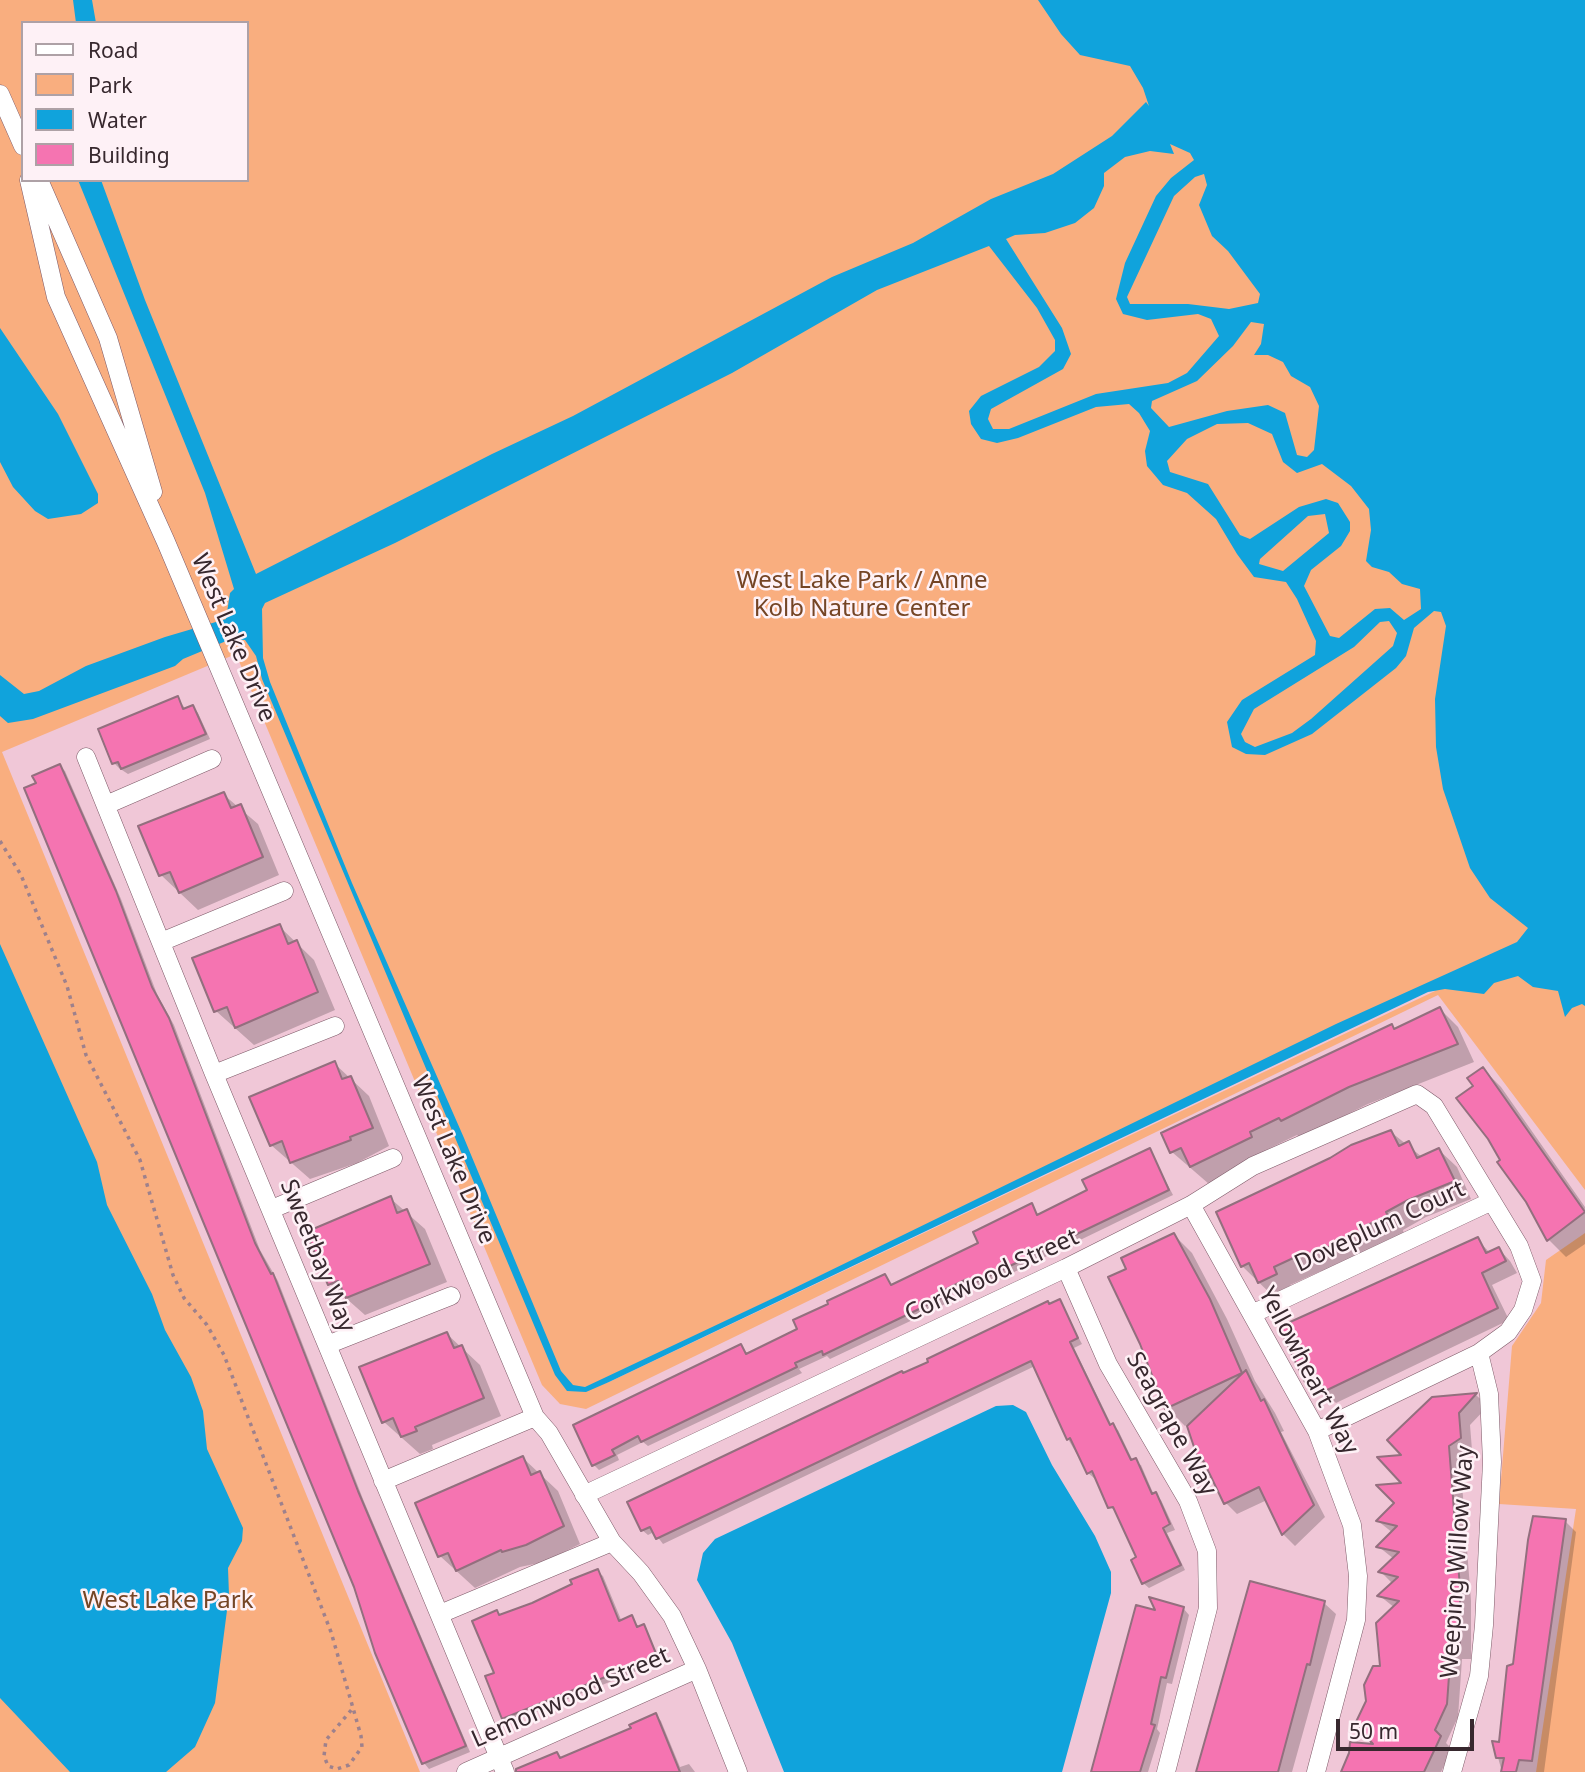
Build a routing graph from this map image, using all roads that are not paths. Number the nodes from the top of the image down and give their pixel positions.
1 (0, 94) edge
2 (21, 146) edge
3 (29, 182) edge
4 (40, 182) edge
5 (85, 285) junction
6 (57, 297) junction
7 (166, 542) junction
8 (86, 757) dead end
9 (212, 760) dead end
10 (106, 804) junction
11 (284, 891) dead end
12 (161, 942) junction
13 (335, 1026) dead end
14 (214, 1074) junction
15 (393, 1158) dead end
16 (1492, 1201) junction
17 (1191, 1205) junction
18 (272, 1209) junction
19 (1066, 1268) junction
20 (451, 1296) dead end
21 (1252, 1314) junction
22 (327, 1345) junction
23 (1479, 1353) junction
24 (535, 1417) junction
25 (1317, 1431) junction
26 (383, 1480) junction
27 (584, 1495) junction
28 (612, 1542) junction
29 (440, 1614) junction
30 (697, 1669) junction
31 (502, 1765) edge
32 (466, 1772) edge
33 (738, 1772) edge
34 (1166, 1772) edge
35 (1316, 1772) edge
36 (1452, 1772) edge

1 - 2 street
3 - 6 street, West Lake Drive
4 - 5 street, West Lake Drive
5 - 6 street
5 - 7 street, West Lake Drive
6 - 7 street, West Lake Drive
7 - 24 street, West Lake Drive
8 - 10 street, Sweetbay Way
9 - 10 street
10 - 12 street, Sweetbay Way
11 - 12 street
12 - 14 street, Sweetbay Way
13 - 14 street
14 - 18 street, Sweetbay Way
15 - 18 street
16 - 17 street, Corkwood Street
16 - 21 street, Doveplum Court
16 - 23 street
17 - 19 street, Corkwood Street
17 - 21 street, Yellowheart Way
18 - 22 street, Sweetbay Way
19 - 27 street, Corkwood Street
19 - 34 street, Seagrape Way
20 - 22 street
21 - 25 street, Yellowheart Way
22 - 26 street, Sweetbay Way
23 - 25 street
23 - 36 street, Weeping Willow Way
24 - 26 street
24 - 27 street, West Lake Drive
25 - 35 street, Yellowheart Way
26 - 29 street, Sweetbay Way
27 - 28 street, West Lake Drive
28 - 29 street
28 - 30 street, West Lake Drive
29 - 31 street, Sweetbay Way
30 - 31 street, Lemonwood Street
30 - 33 street, West Lake Drive
31 - 32 street, Lemonwood Street

